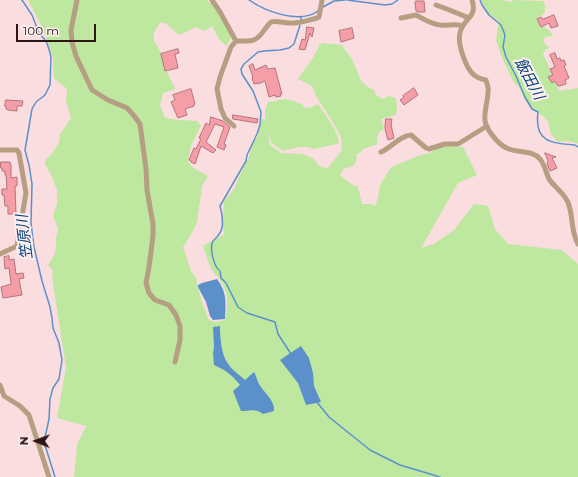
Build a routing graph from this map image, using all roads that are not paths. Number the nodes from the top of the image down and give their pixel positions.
1 (78, 0) edge
2 (212, 0) edge
3 (472, 0) edge
4 (321, 3) edge
5 (436, 5) dead end
6 (401, 18) dead end
7 (469, 18) junction
8 (462, 26) junction
9 (236, 41) junction
10 (234, 126) dead end
11 (487, 126) junction
12 (0, 150) edge
13 (381, 152) dead end
14 (578, 244) edge
15 (0, 254) edge
16 (175, 362) dead end
17 (0, 385) edge
18 (49, 477) edge

1 - 16 street
2 - 9 street
3 - 7 street
4 - 9 street
5 - 7 street
6 - 8 street
7 - 8 street
8 - 11 street
9 - 10 street
11 - 13 street
11 - 14 street
12 - 15 street
17 - 18 street

